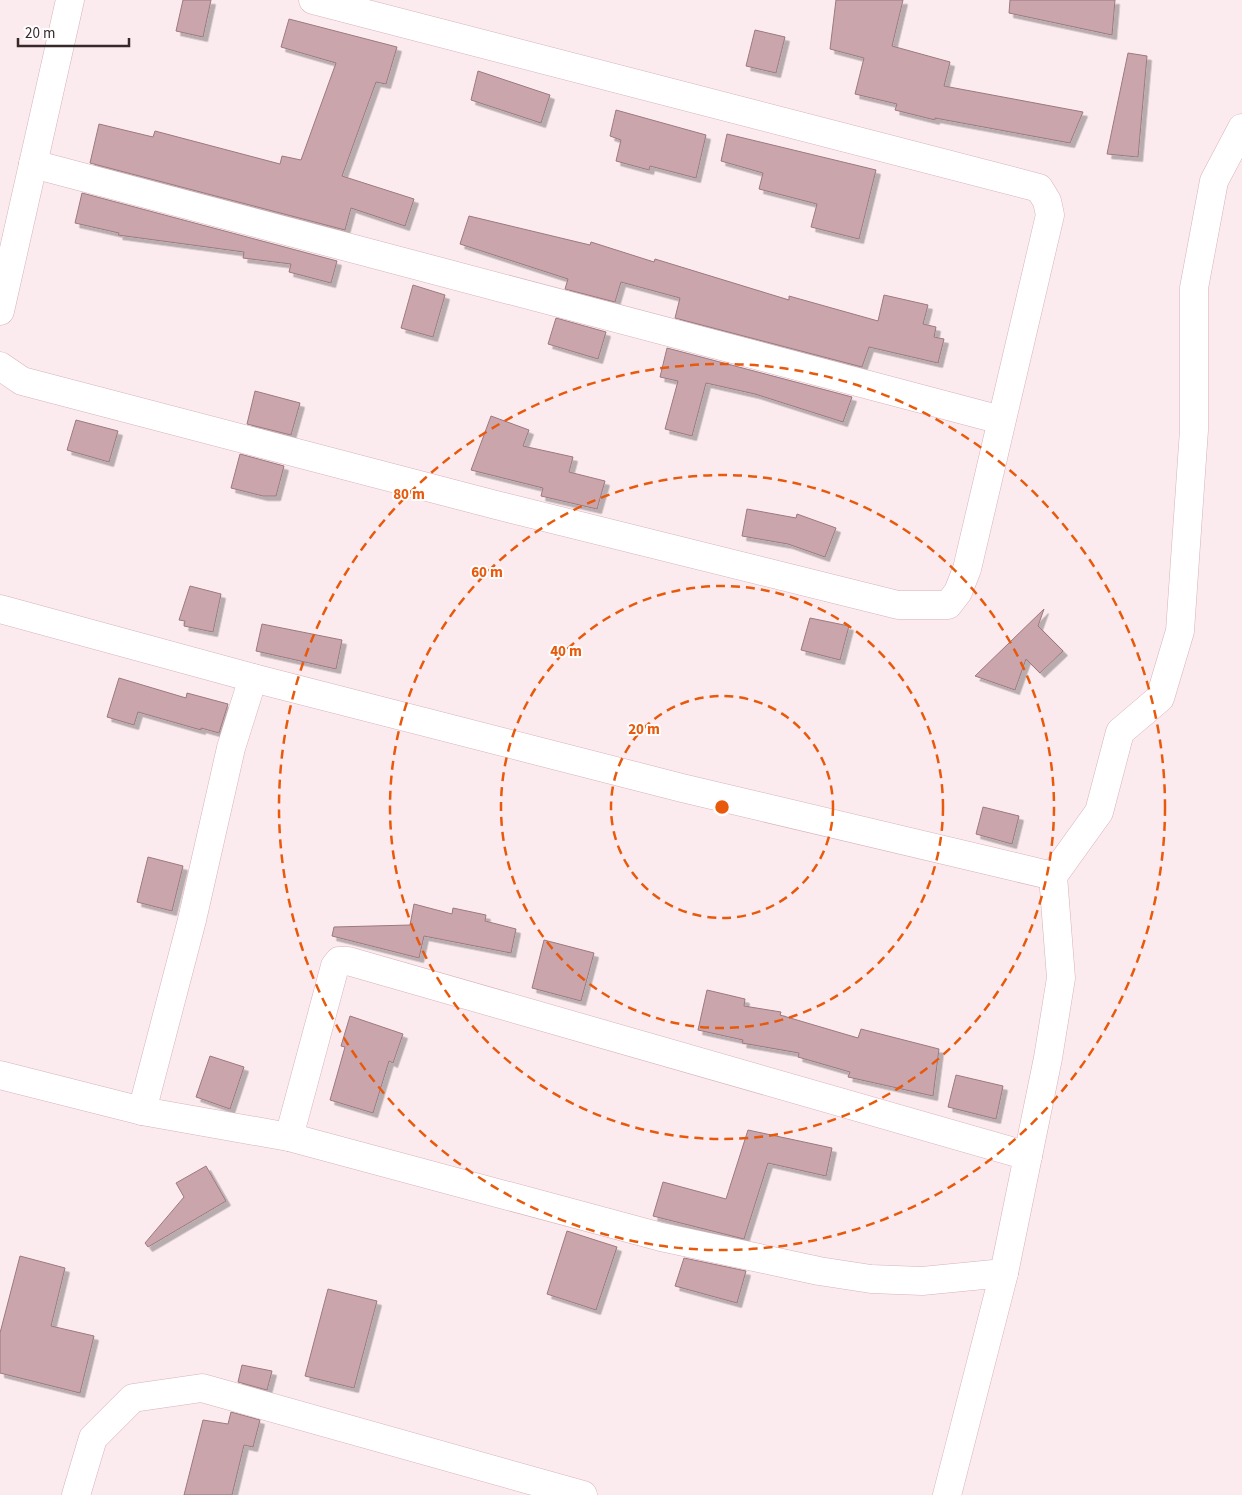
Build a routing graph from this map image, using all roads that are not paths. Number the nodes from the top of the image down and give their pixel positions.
1 (70, 0) edge
2 (313, 0) edge
3 (1242, 128) edge
4 (33, 164) junction
5 (0, 312) edge
6 (0, 366) edge
7 (1001, 420) junction
8 (0, 609) edge
9 (253, 678) junction
10 (1053, 876) junction
11 (0, 1075) edge
12 (142, 1111) junction
13 (289, 1137) junction
14 (1028, 1156) junction
15 (1004, 1273) junction
16 (76, 1495) edge
17 (583, 1495) edge
18 (948, 1495) edge

1 - 4 street
2 - 7 street
3 - 10 street
4 - 5 street
4 - 7 street
6 - 7 street
8 - 9 street
9 - 10 street
9 - 12 street
10 - 14 street
11 - 12 street
12 - 13 street
13 - 14 street
13 - 15 street
14 - 15 street
15 - 18 street
16 - 17 street

